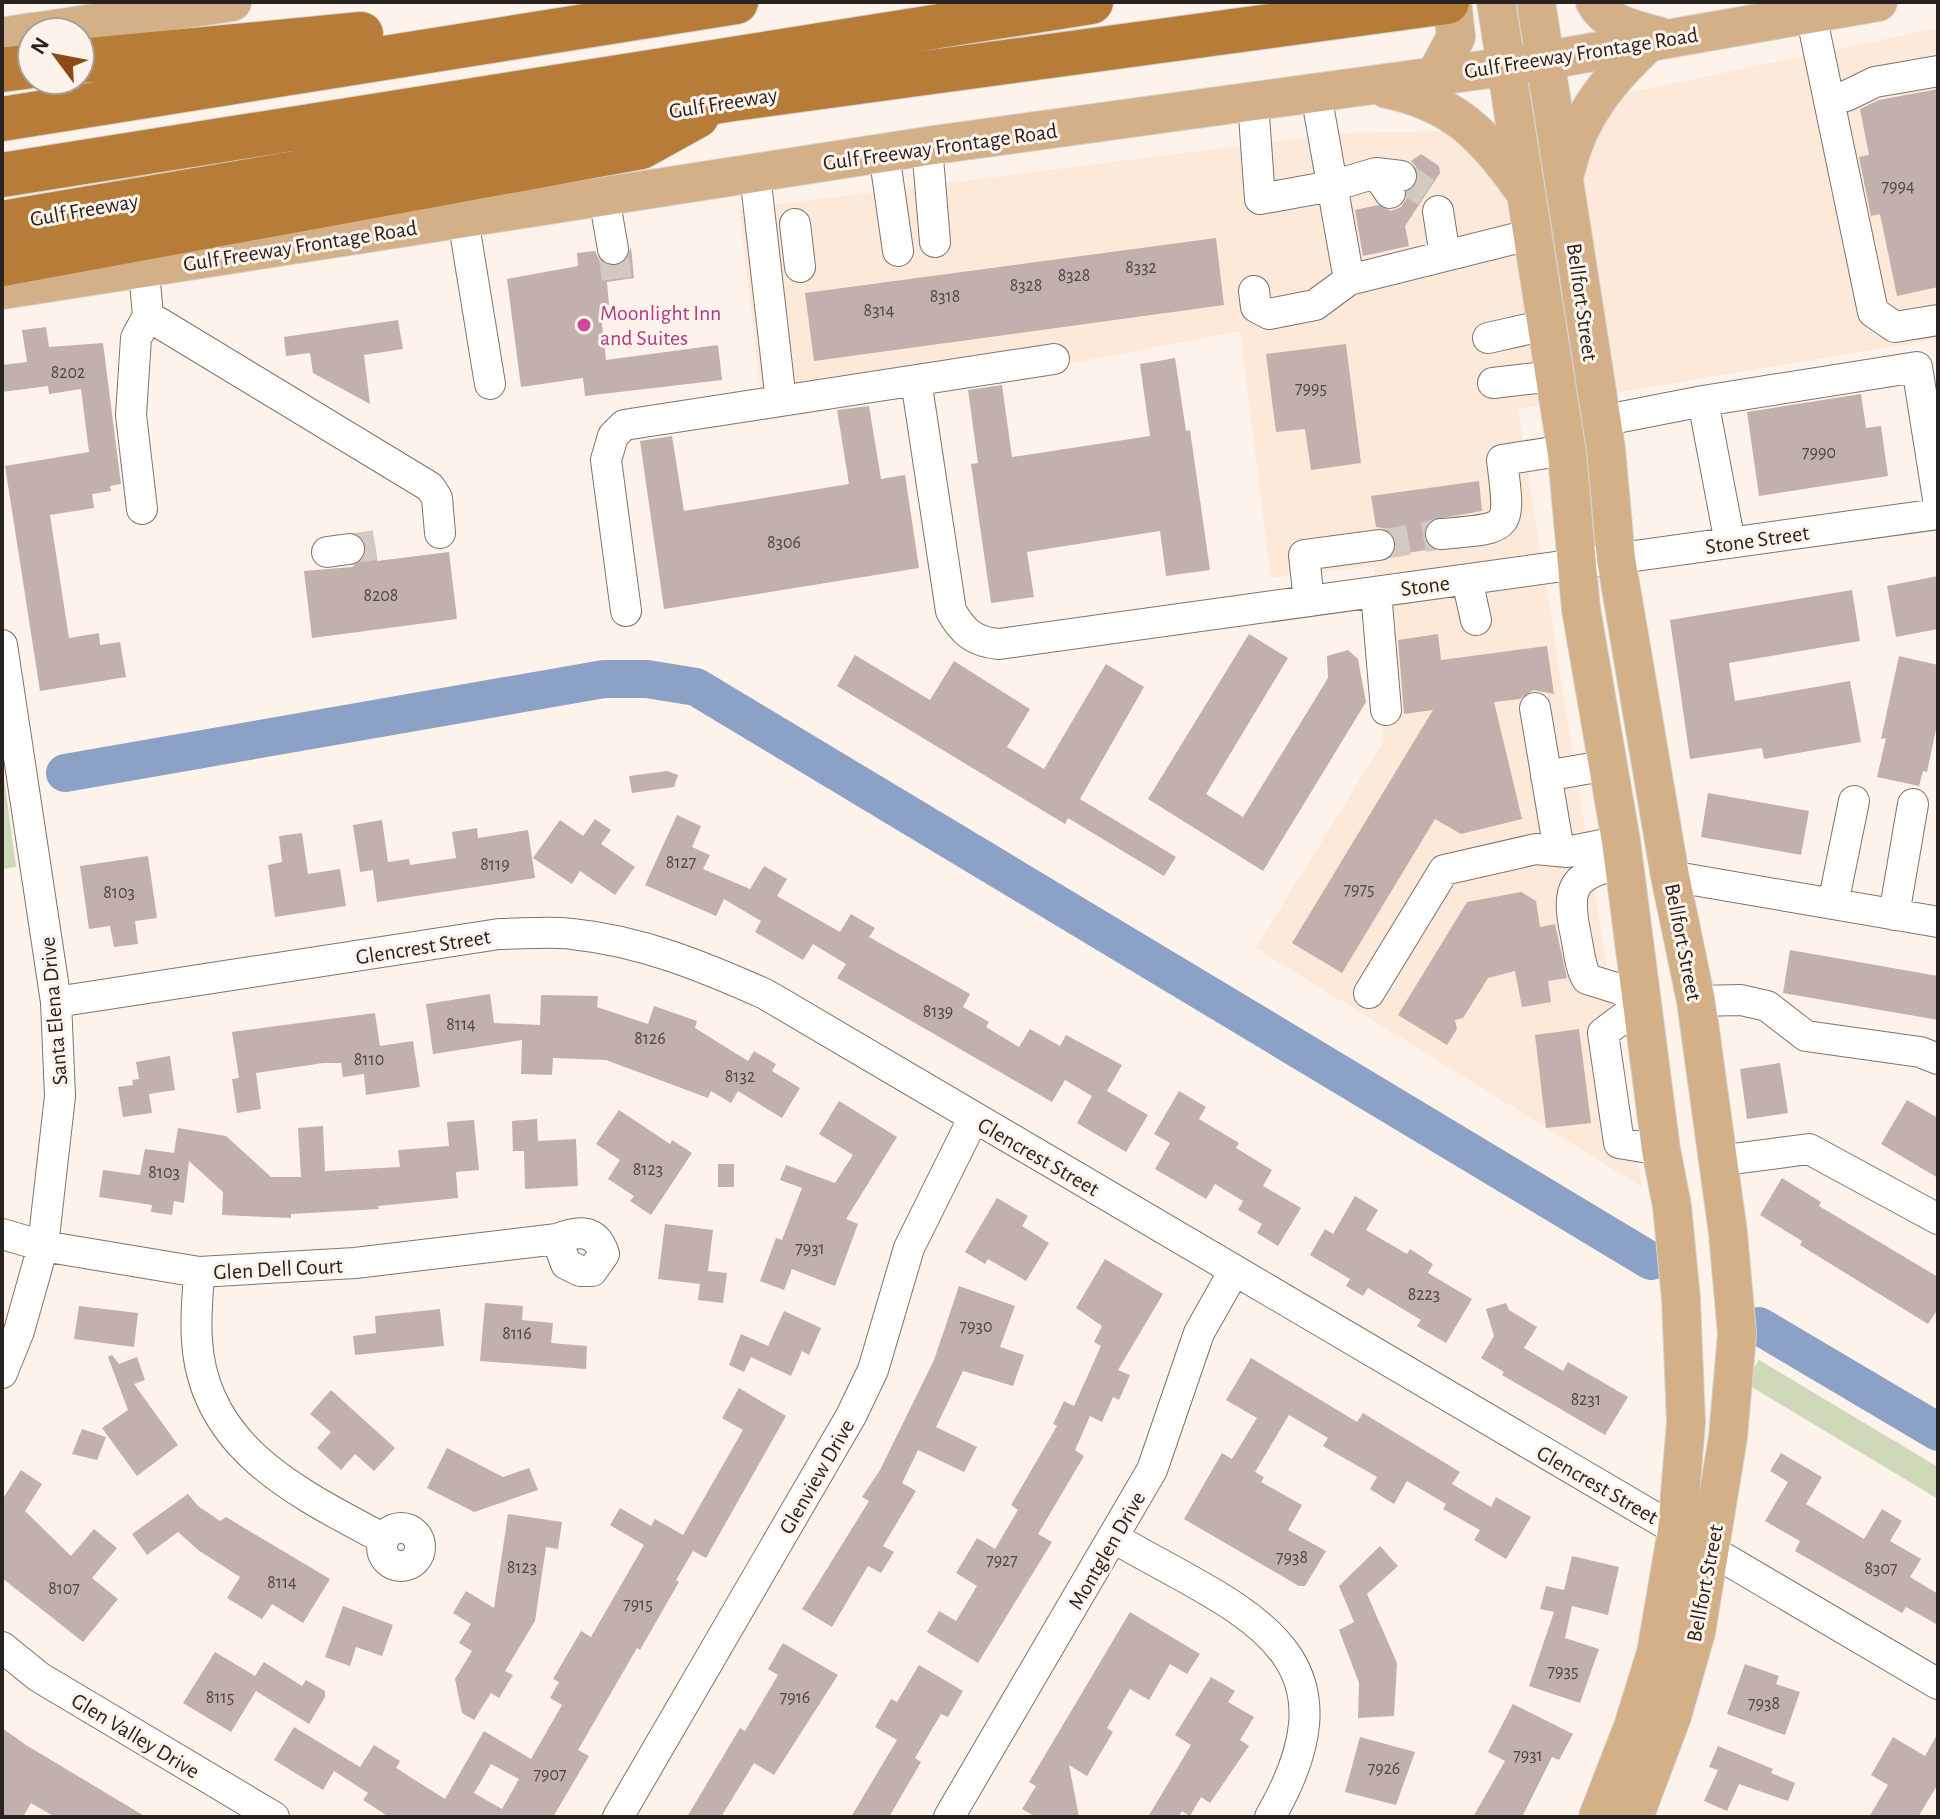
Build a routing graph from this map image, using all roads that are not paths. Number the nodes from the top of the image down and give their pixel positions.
1 (232, 2) edge
2 (594, 2) edge
3 (736, 2) edge
4 (1091, 2) edge
5 (1450, 2) edge
6 (1496, 2) edge
7 (1536, 2) edge
8 (1595, 2) edge
9 (1878, 2) edge
10 (1811, 14) junction
11 (96, 23) edge
12 (1658, 40) junction
13 (96, 59) edge
14 (1545, 60) junction
15 (1506, 66) junction
16 (1938, 71) edge
17 (1435, 76) junction
18 (1372, 86) junction
19 (1316, 94) junction
20 (1829, 99) junction
21 (726, 100) junction
22 (1253, 102) junction
23 (2, 119) edge
24 (927, 146) junction
25 (884, 153) junction
26 (755, 174) junction
27 (2, 175) edge
28 (1564, 176) junction
29 (1389, 181) tunnel mouth
30 (1332, 186) junction
31 (1527, 195) junction
32 (604, 197) junction
33 (1427, 205) tunnel mouth
34 (463, 219) junction
35 (2, 223) edge
36 (795, 224) dead end
37 (1533, 234) junction
38 (935, 242) dead end
39 (613, 249) tunnel mouth
40 (898, 251) dead end
41 (1445, 256) junction
42 (2, 264) edge
43 (800, 267) dead end
44 (144, 270) junction
45 (1349, 280) junction
46 (2, 290) edge
47 (1254, 291) dead end
48 (148, 316) junction
49 (1938, 320) edge
50 (1546, 325) junction
51 (1488, 338) dead end
52 (1054, 359) dead end
53 (1554, 376) junction
54 (916, 380) junction
55 (1493, 383) dead end
56 (490, 384) dead end
57 (781, 401) junction
58 (1703, 401) junction
59 (1601, 421) junction
60 (1566, 450) junction
61 (1938, 499) edge
62 (142, 509) dead end
63 (1938, 514) edge
64 (1481, 531) junction
65 (440, 533) dead end
66 (1441, 534) tunnel mouth
67 (1730, 543) junction
68 (1379, 545) tunnel mouth
69 (1616, 559) junction
70 (1576, 565) junction
71 (1477, 578) junction
72 (1376, 592) junction
73 (1309, 601) junction
74 (626, 611) dead end
75 (1476, 620) dead end
76 (2, 645) edge
77 (1535, 708) dead end
78 (1386, 710) dead end
79 (1608, 765) junction
80 (1546, 776) junction
81 (1854, 801) dead end
82 (1913, 804) dead end
83 (1559, 851) junction
84 (1623, 852) junction
85 (1670, 876) junction
86 (1833, 904) junction
87 (1894, 915) junction
88 (1938, 922) edge
89 (1369, 993) dead end
90 (1696, 1001) junction
91 (56, 1002) junction
92 (1643, 1003) junction
93 (1938, 1059) edge
94 (974, 1117) junction
95 (1717, 1161) junction
96 (1938, 1219) edge
97 (2, 1234) edge
98 (557, 1239) dead end
99 (43, 1246) junction
100 (1234, 1271) junction
101 (199, 1272) junction
102 (2, 1373) edge
103 (1677, 1531) junction
104 (1114, 1538) junction
105 (384, 1539) dead end
106 (1711, 1552) junction
107 (2, 1647) edge
108 (1938, 1684) edge
109 (274, 1817) edge
110 (618, 1817) edge
111 (949, 1817) edge
112 (1270, 1817) edge
113 (1598, 1817) edge
114 (1634, 1817) edge

1 - 11 main road
2 - 13 highway
3 - 23 highway
4 - 27 highway, Gulf Freeway
5 - 17 main road
5 - 21 highway, Gulf Freeway
6 - 15 main road, Bellfort Street
7 - 14 main road, Bellfort Street
8 - 12 main road
9 - 10 main road, Gulf Freeway Frontage Road
10 - 12 main road, Gulf Freeway Frontage Road
10 - 20 street
12 - 14 main road, Gulf Freeway Frontage Road
12 - 28 main road
14 - 15 main road, Gulf Freeway Frontage Road
14 - 28 main road, Bellfort Street
15 - 17 main road, Gulf Freeway Frontage Road
15 - 31 main road, Bellfort Street
16 - 20 street
17 - 18 main road, Gulf Freeway Frontage Road
18 - 19 main road, Gulf Freeway Frontage Road
18 - 31 main road
19 - 22 main road, Gulf Freeway Frontage Road
19 - 30 street
20 - 49 street
21 - 35 highway, Gulf Freeway
21 - 42 highway
22 - 24 main road, Gulf Freeway Frontage Road
22 - 30 street
24 - 25 main road, Gulf Freeway Frontage Road
24 - 38 street
25 - 26 main road, Gulf Freeway Frontage Road
25 - 40 street
26 - 32 main road, Gulf Freeway Frontage Road
26 - 57 street
28 - 59 main road, Bellfort Street
29 - 30 street
30 - 45 street
31 - 37 main road, Bellfort Street
32 - 34 main road, Gulf Freeway Frontage Road
32 - 39 street
33 - 41 street
34 - 44 main road, Gulf Freeway Frontage Road
34 - 56 street
36 - 43 street
37 - 41 street
37 - 50 main road, Bellfort Street
41 - 45 street
44 - 46 main road, Gulf Freeway Frontage Road
44 - 48 street
45 - 47 street
48 - 62 street
48 - 65 street
50 - 51 street
50 - 53 main road, Bellfort Street
52 - 54 street
53 - 55 street
53 - 60 main road, Bellfort Street
54 - 57 street
54 - 73 street, Stone
57 - 74 street
58 - 59 street
58 - 61 street
58 - 67 street
59 - 69 main road, Bellfort Street
60 - 64 street
60 - 70 main road, Bellfort Street
63 - 67 street, Stone Street
64 - 66 street
64 - 71 street
67 - 69 street, Stone Street
68 - 73 street
69 - 70 street, Stone Street
69 - 85 main road, Bellfort Street
70 - 71 street, Stone
70 - 79 main road, Bellfort Street
71 - 72 street, Stone
71 - 75 street
72 - 73 street, Stone
72 - 78 street
76 - 91 street, Santa Elena Drive
77 - 80 street
79 - 80 street
79 - 84 main road, Bellfort Street
80 - 83 street
81 - 86 street
82 - 87 street
83 - 84 street
83 - 89 street
84 - 92 main road, Bellfort Street
84 - 92 street
85 - 86 street
85 - 90 main road, Bellfort Street
86 - 87 street
87 - 88 street
90 - 92 main road
90 - 93 street
90 - 95 main road, Bellfort Street
91 - 94 street, Glencrest Street
91 - 99 street, Santa Elena Drive
92 - 103 main road, Bellfort Street
94 - 100 street, Glencrest Street
94 - 110 street, Glenview Drive
95 - 96 street
95 - 106 main road, Bellfort Street
97 - 99 street, Glen Dell Court
98 - 101 street, Glen Dell Court
99 - 101 street, Glen Dell Court
99 - 102 street, Santa Elena Drive
100 - 103 street, Glencrest Street
100 - 104 street, Montglen Drive
101 - 105 street
103 - 106 street, Glencrest Street
103 - 113 main road, Bellfort Street
104 - 111 street, Montglen Drive
104 - 112 street
106 - 108 street, Glencrest Street
106 - 114 main road, Bellfort Street
107 - 109 street, Glen Valley Drive

